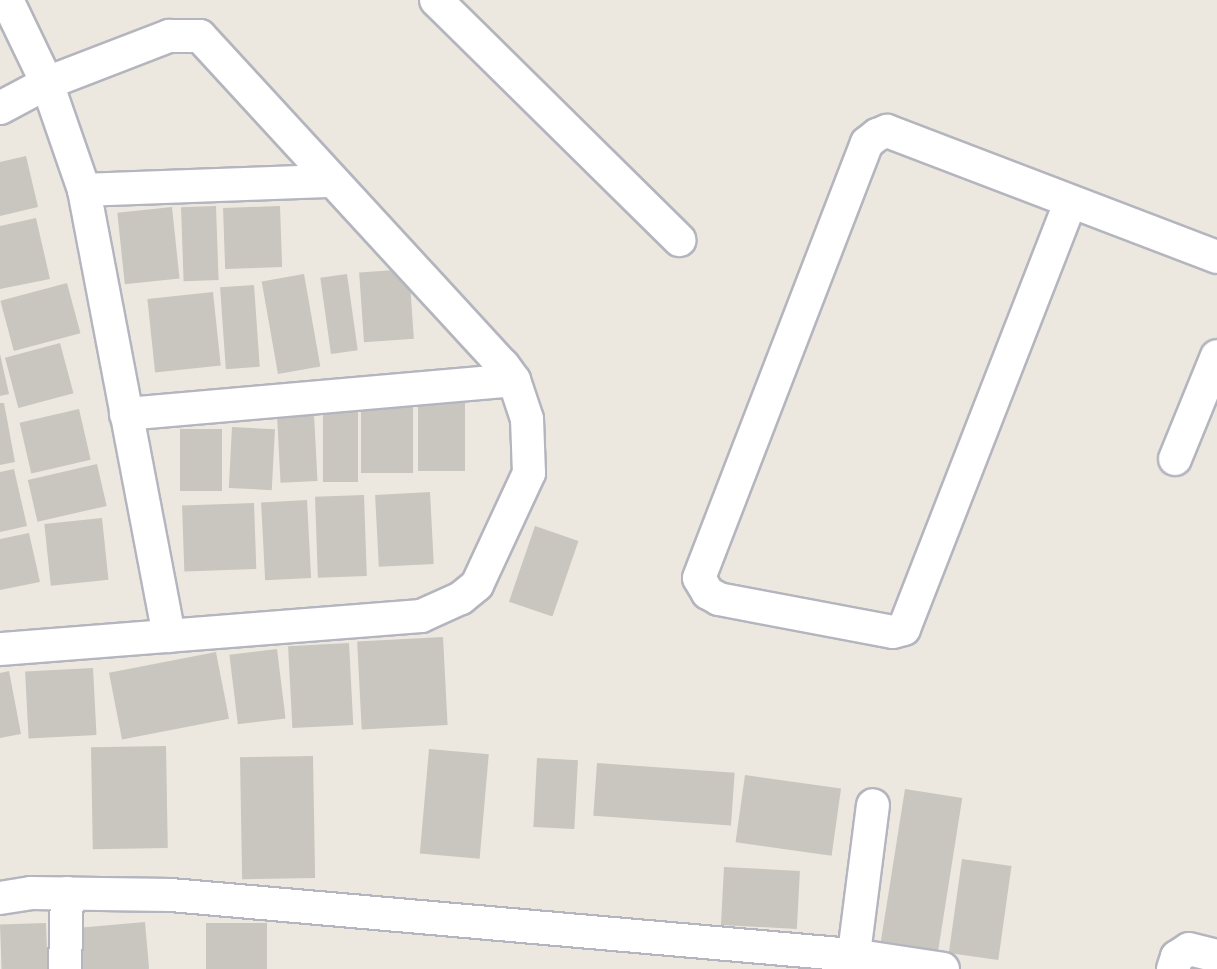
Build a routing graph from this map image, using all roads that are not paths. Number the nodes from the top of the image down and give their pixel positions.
1 (7, 0) edge
2 (436, 0) edge
3 (47, 83) junction
4 (0, 108) edge
5 (332, 181) junction
6 (84, 190) junction
7 (1070, 202) junction
8 (680, 240) dead end
9 (1217, 256) edge
10 (1217, 356) edge
11 (514, 380) junction
12 (126, 414) junction
13 (1175, 459) dead end
14 (169, 636) junction
15 (0, 649) edge
16 (873, 805) dead end
17 (67, 894) junction
18 (0, 898) edge
19 (1217, 956) edge
20 (852, 962) edge
21 (65, 969) edge
22 (943, 969) edge
23 (1173, 969) edge

1 - 3 street
2 - 8 street
3 - 4 street
3 - 5 street
3 - 6 street
5 - 6 street
5 - 11 street
6 - 12 street
7 - 7 street
7 - 9 street
10 - 13 street
11 - 12 street
11 - 14 street
12 - 14 street
14 - 15 street
16 - 20 street
17 - 18 street
17 - 20 street
17 - 21 street
19 - 23 street
20 - 22 street

